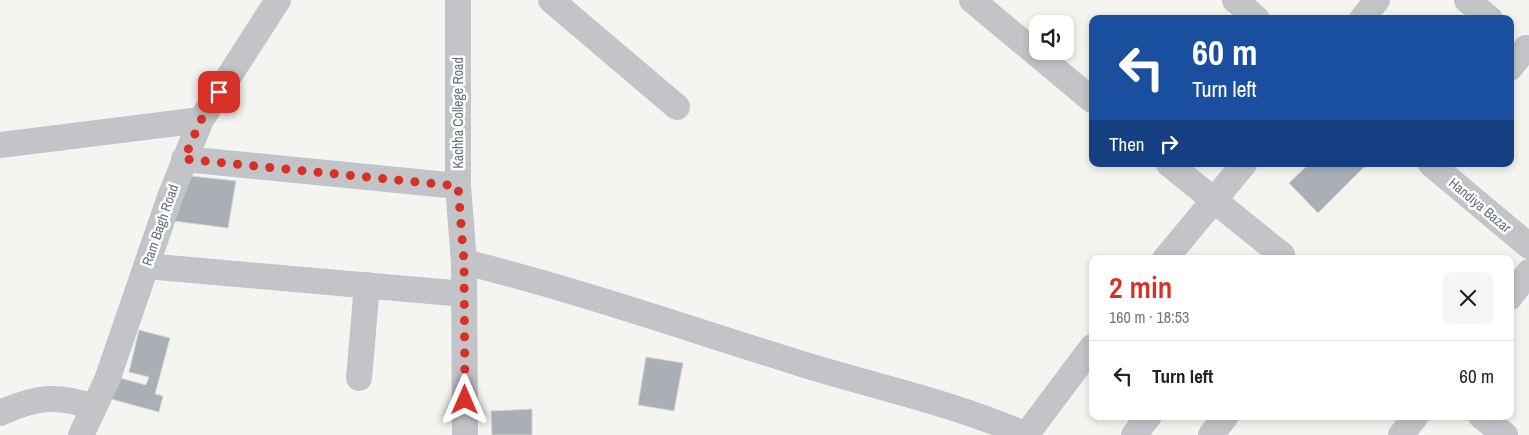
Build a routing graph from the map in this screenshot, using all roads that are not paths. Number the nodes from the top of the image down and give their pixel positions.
1 (278, 0) edge
2 (458, 0) edge
3 (552, 0) edge
4 (972, 0) edge
5 (1235, 0) edge
6 (1377, 0) edge
7 (1467, 0) edge
8 (1252, 15) edge
9 (1365, 15) edge
10 (1485, 15) edge
11 (1089, 98) edge
12 (677, 107) dead end
13 (201, 120) junction
14 (0, 146) edge
15 (184, 159) junction
16 (1173, 167) edge
17 (1242, 167) edge
18 (1437, 167) edge
19 (458, 186) junction
20 (1214, 201) junction
21 (1529, 246) edge
22 (1168, 255) edge
23 (1280, 255) edge
24 (464, 262) junction
25 (146, 266) junction
26 (1529, 272) edge
27 (367, 285) junction
28 (1514, 292) edge
29 (464, 294) junction
30 (1089, 351) edge
31 (359, 378) dead end
32 (94, 407) junction
33 (0, 413) edge
34 (1146, 420) edge
35 (1223, 420) edge
36 (1413, 420) edge
37 (1486, 420) edge
38 (81, 435) edge
39 (466, 435) edge
40 (1026, 435) edge
41 (1134, 435) edge
42 (1211, 435) edge
43 (1401, 435) edge
44 (1505, 435) edge

1 - 13 street, Ram Bagh Road
2 - 19 street, Kachha College Road
3 - 12 street
4 - 11 street
5 - 8 street
6 - 9 street
7 - 10 street
13 - 14 street
13 - 15 street, Ram Bagh Road
15 - 19 street
15 - 25 street, Ram Bagh Road
16 - 20 street
17 - 20 street
18 - 21 street, Handiya Bazar
19 - 24 street, Kachha College Road
20 - 22 street
20 - 23 street
24 - 29 street, Kachha College Road
24 - 40 street
25 - 27 street
25 - 32 street, Ram Bagh Road
26 - 28 street
27 - 29 street
27 - 31 street
29 - 39 street, Kachha College Road
30 - 40 street
32 - 33 street
32 - 38 street, Ram Bagh Road
34 - 41 street
35 - 42 street
36 - 43 street
37 - 44 street

